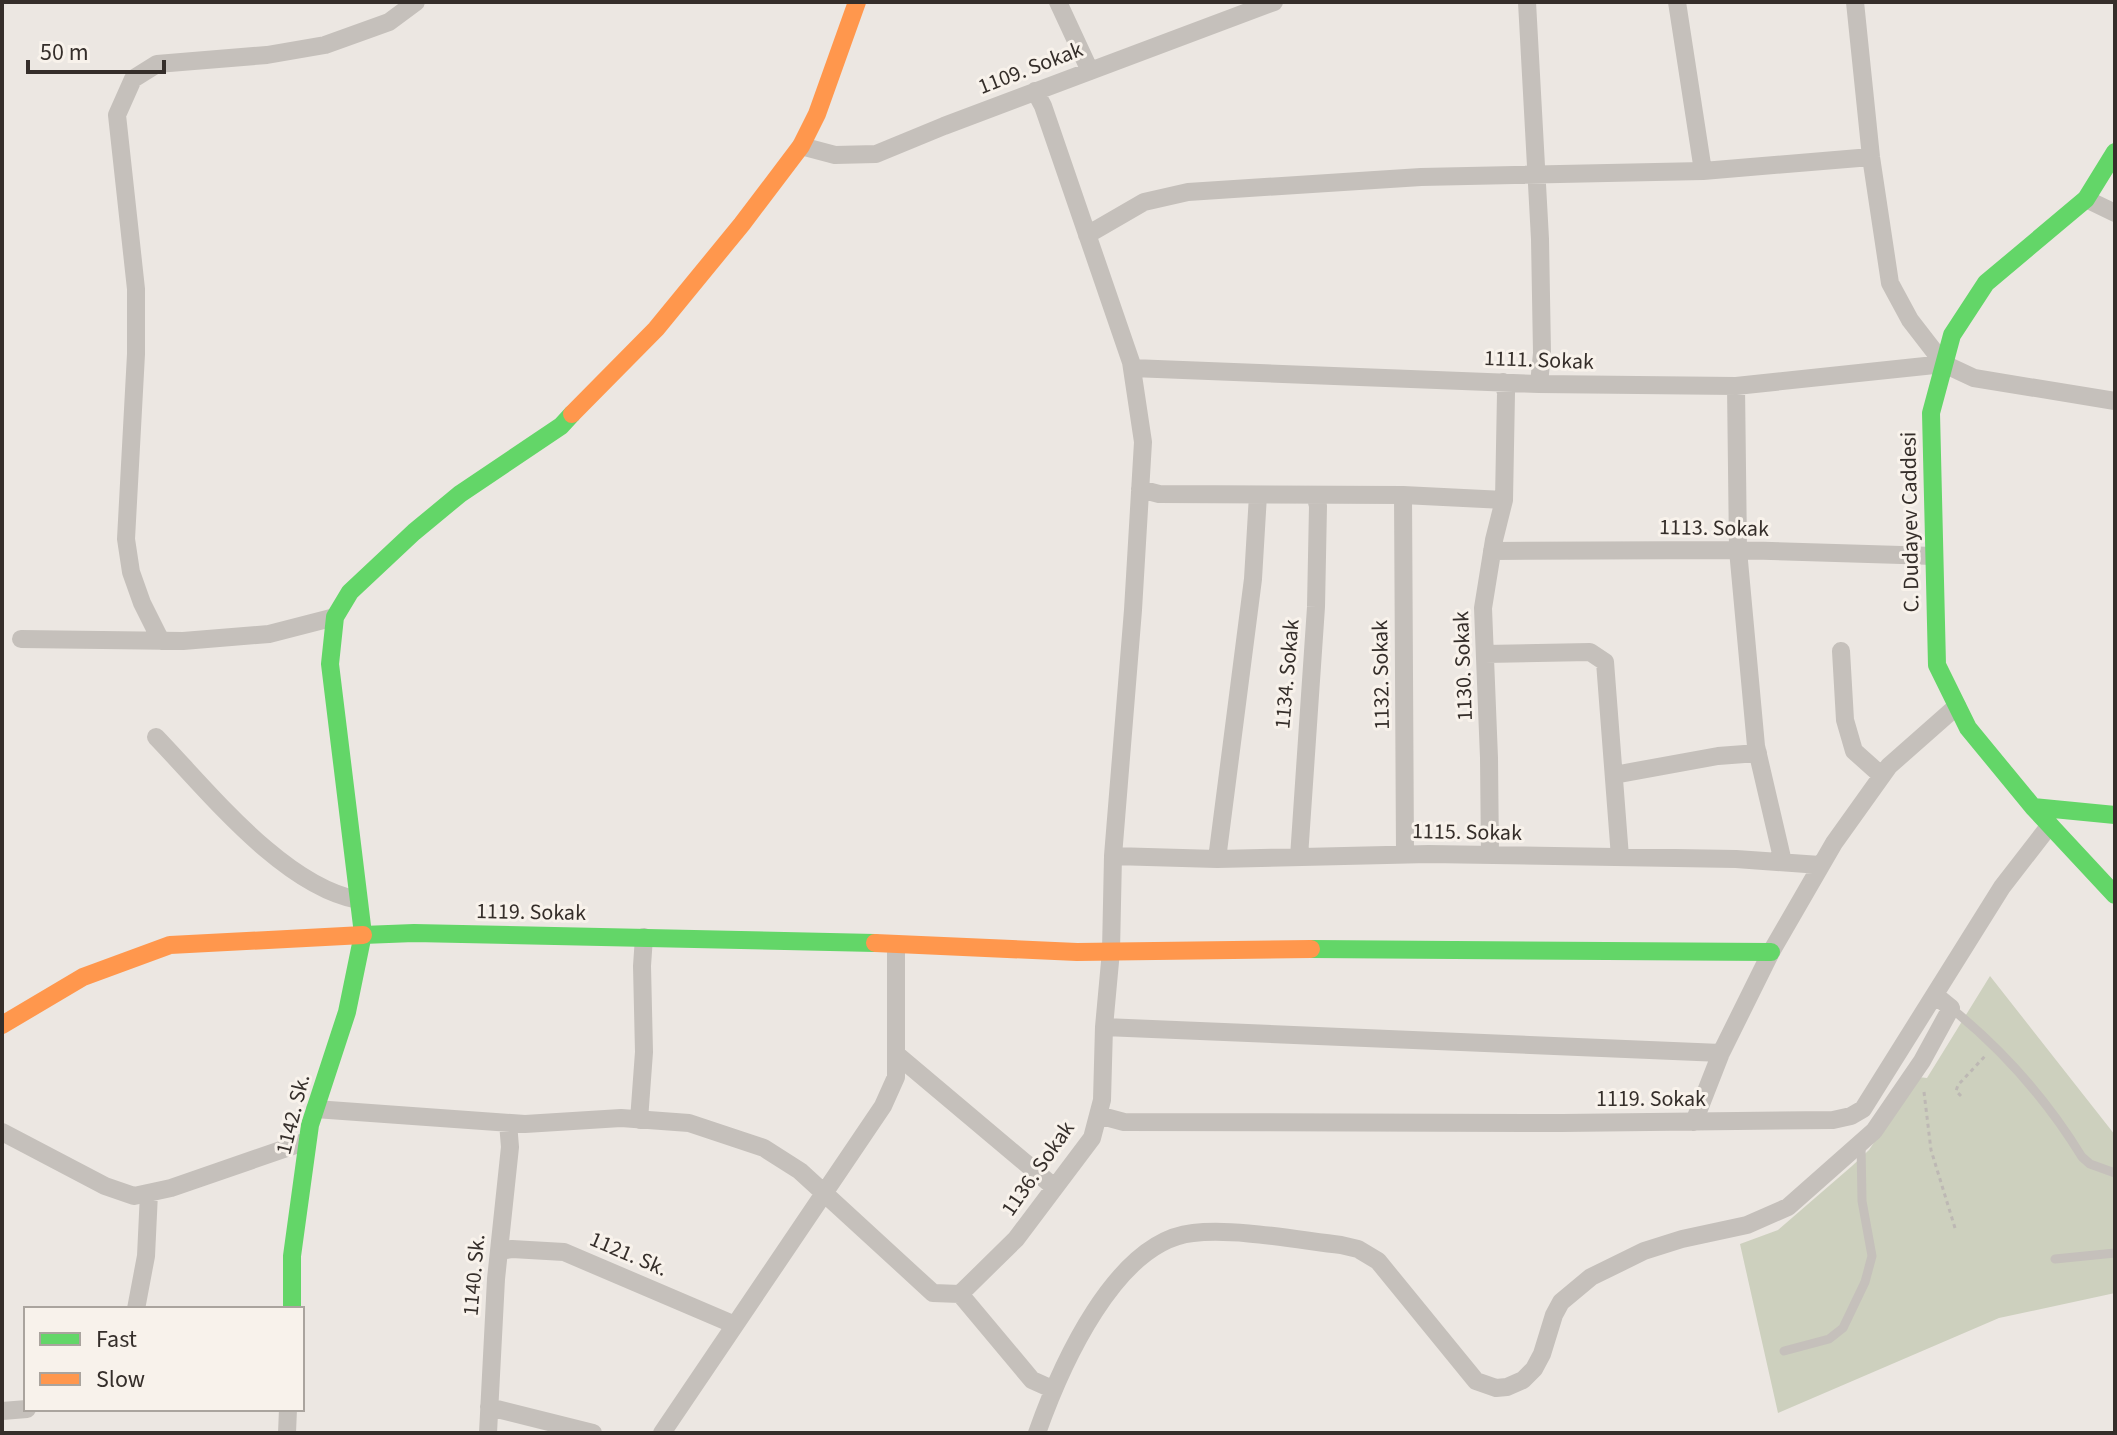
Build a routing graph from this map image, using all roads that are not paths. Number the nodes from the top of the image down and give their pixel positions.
1 (416, 2) edge
2 (857, 2) edge
3 (1058, 2) edge
4 (1274, 2) edge
5 (1527, 2) edge
6 (1677, 2) edge
7 (1855, 2) edge
8 (1090, 71) junction
9 (1035, 91) junction
10 (801, 146) junction
11 (2115, 152) edge
12 (1871, 157) junction
13 (1703, 171) junction
14 (1536, 176) junction
15 (2086, 199) junction
16 (2115, 213) edge
17 (1087, 235) junction
18 (1944, 364) junction
19 (1132, 368) junction
20 (1503, 382) junction
21 (1539, 384) junction
22 (1736, 386) junction
23 (2115, 401) edge
24 (1140, 489) junction
25 (1258, 495) junction
26 (1315, 495) junction
27 (1403, 495) junction
28 (1504, 500) junction
29 (1738, 550) junction
30 (1492, 551) junction
31 (1934, 556) junction
32 (335, 617) junction
33 (21, 639) dead end
34 (161, 641) junction
35 (1841, 651) dead end
36 (1485, 654) junction
37 (1957, 706) junction
38 (156, 737) dead end
39 (1758, 753) junction
40 (1614, 775) junction
41 (1882, 776) junction
42 (2033, 807) junction
43 (2115, 815) edge
44 (2050, 825) junction
45 (1405, 854) junction
46 (1490, 855) junction
47 (1113, 856) junction
48 (1299, 857) junction
49 (1620, 857) junction
50 (1217, 859) junction
51 (1783, 862) junction
52 (1820, 865) junction
53 (2115, 895) edge
54 (358, 900) junction
55 (363, 934) junction
56 (644, 937) junction
57 (896, 944) junction
58 (1111, 951) junction
59 (1771, 952) junction
60 (1935, 995) junction
61 (1951, 1008) junction
62 (2, 1025) edge
63 (1104, 1027) junction
64 (1721, 1053) junction
65 (896, 1054) junction
66 (315, 1109) junction
67 (1098, 1115) junction
68 (639, 1120) junction
69 (1694, 1122) junction
70 (508, 1123) junction
71 (2, 1132) edge
72 (307, 1141) junction
73 (1861, 1144) junction
74 (2115, 1173) edge
75 (1054, 1187) junction
76 (824, 1191) junction
77 (149, 1193) junction
78 (499, 1251) junction
79 (2115, 1253) edge
80 (2055, 1259) dead end
81 (960, 1294) junction
82 (136, 1307) edge
83 (292, 1307) edge
84 (735, 1325) junction
85 (1784, 1351) dead end
86 (1052, 1389) junction
87 (489, 1407) junction
88 (24, 1409) edge
89 (2, 1411) edge
90 (288, 1411) edge
91 (287, 1433) edge
92 (488, 1433) edge
93 (593, 1433) edge
94 (662, 1433) edge
95 (1037, 1433) edge

1 - 34 street
2 - 10 street
3 - 8 street
4 - 8 street, 1109. Sokak
5 - 14 street
6 - 13 street
7 - 12 street
8 - 9 street, 1109. Sokak
9 - 10 street, 1109. Sokak
9 - 17 street, 1136. Sokak
10 - 32 street
11 - 15 street, C. Dudayev Caddesi
12 - 13 street
12 - 18 street
13 - 14 street
14 - 17 street
14 - 21 street
15 - 16 street
15 - 18 street, C. Dudayev Caddesi
17 - 19 street, 1136. Sokak
18 - 22 street, 1111. Sokak
18 - 23 street
18 - 31 street, C. Dudayev Caddesi
19 - 20 street, 1111. Sokak
19 - 24 street, 1136. Sokak
20 - 21 street, 1111. Sokak
20 - 28 street, 1130. Sokak
21 - 22 street, 1111. Sokak
22 - 29 street
24 - 25 street
24 - 47 street, 1136. Sokak
25 - 26 street
25 - 50 street
26 - 27 street
26 - 48 street, 1134. Sokak
27 - 28 street
27 - 45 street, 1132. Sokak
28 - 30 street, 1130. Sokak
29 - 30 street, 1113. Sokak
29 - 31 street, 1113. Sokak
29 - 39 street
30 - 36 street, 1130. Sokak
31 - 37 street, C. Dudayev Caddesi
32 - 34 street
32 - 54 street, 1142. Sk.
33 - 34 street
35 - 41 street
36 - 40 street
36 - 46 street, 1130. Sokak
37 - 41 street
37 - 42 street, C. Dudayev Caddesi
38 - 54 street
39 - 40 street
39 - 51 street
40 - 49 street
41 - 52 street
42 - 43 street
42 - 44 street, C. Dudayev Caddesi
44 - 53 street, C. Dudayev Caddesi
44 - 60 street, 1119. Sokak
45 - 46 street, 1115. Sokak
45 - 48 street, 1115. Sokak
46 - 49 street, 1115. Sokak
47 - 50 street, 1115. Sokak
47 - 58 street, 1136. Sokak
48 - 50 street, 1115. Sokak
49 - 51 street, 1115. Sokak
51 - 52 street, 1115. Sokak
52 - 59 street
54 - 55 street, 1142. Sk.
55 - 56 street, 1119. Sokak
55 - 62 street, 1119. Sokak
55 - 66 street, 1142. Sk.
56 - 57 street, 1119. Sokak
56 - 68 street
57 - 58 street, 1119. Sokak
57 - 65 street
58 - 59 street, 1119. Sokak
58 - 63 street, 1136. Sokak
59 - 64 street
60 - 61 street
60 - 69 street, 1119. Sokak
61 - 73 street
61 - 74 lane
63 - 64 street
63 - 67 street, 1136. Sokak
64 - 69 street
65 - 75 street
65 - 76 street
66 - 70 street
66 - 72 street, 1142. Sk.
67 - 69 street, 1119. Sokak
67 - 75 street, 1136. Sokak
68 - 70 street
68 - 76 street
70 - 78 street, 1140. Sk.
71 - 77 street
72 - 77 street
72 - 83 street, 1142. Sk.
73 - 85 lane
73 - 86 street
75 - 81 street, 1136. Sokak
76 - 81 street
76 - 84 street
77 - 82 street
78 - 84 street, 1121. Sk.
78 - 87 street, 1140. Sk.
79 - 80 lane
81 - 86 street
84 - 94 street
86 - 95 street
87 - 92 street, 1140. Sk.
87 - 93 street
88 - 89 street
90 - 91 street

